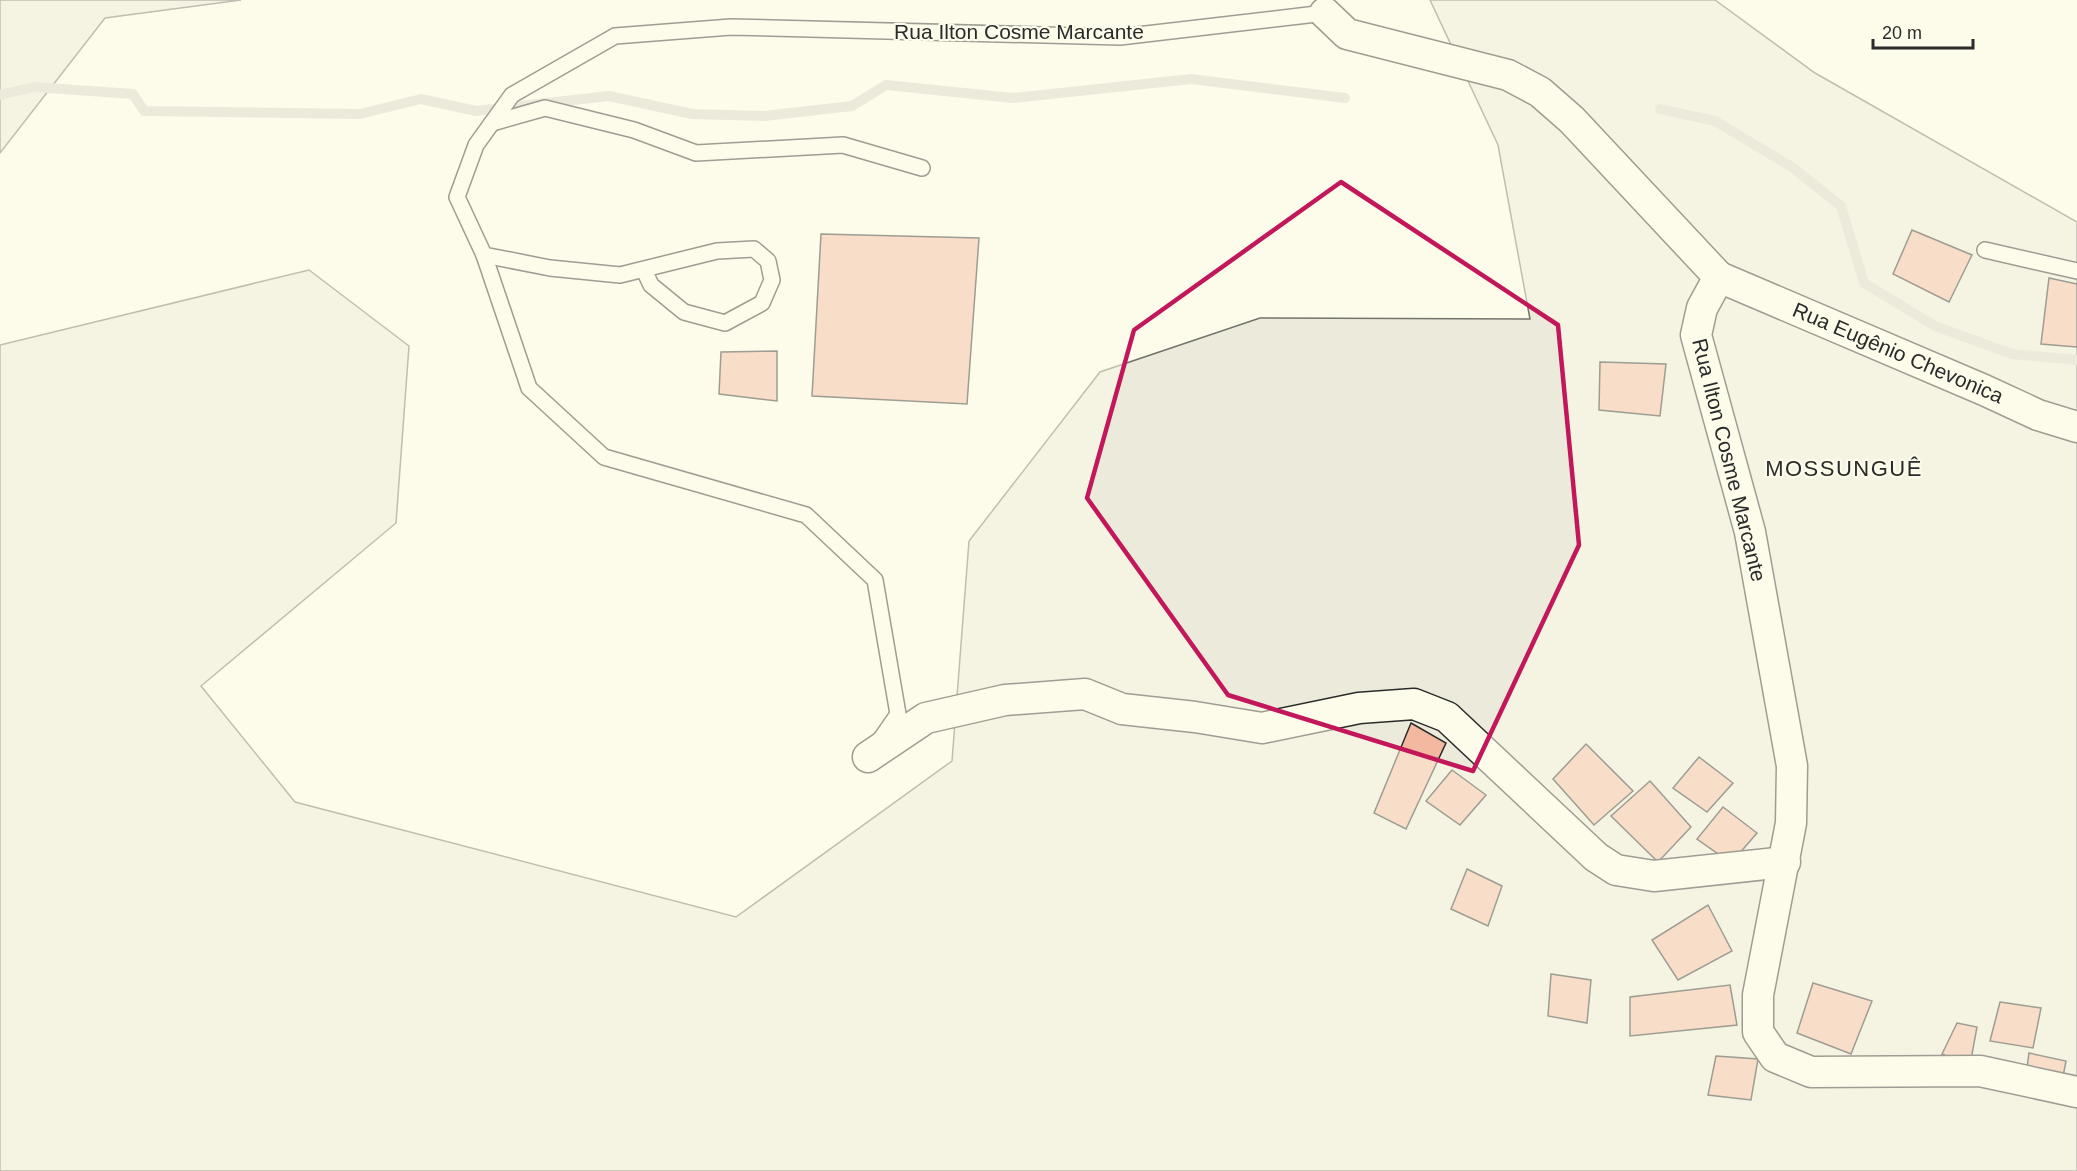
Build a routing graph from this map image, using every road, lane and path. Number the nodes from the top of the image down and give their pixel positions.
1 (1324, 7) edge
2 (492, 123) junction
3 (922, 168) dead end
4 (1985, 250) dead end
5 (484, 255) junction
6 (644, 270) junction
7 (2077, 271) edge
8 (1719, 277) junction
9 (2077, 427) edge
10 (868, 756) joint
11 (1785, 862) junction
12 (2077, 1092) edge

1 - 2 lane, Rua Ilton Cosme Marcante
1 - 8 street, Rua Ilton Cosme Marcante
2 - 3 lane
2 - 5 lane, Rua Ilton Cosme Marcante
4 - 7 lane
5 - 6 lane
5 - 10 lane, Rua Ilton Cosme Marcante
6 - 6 lane
8 - 9 street, Rua Eugênio Chevonica
8 - 11 street, Rua Ilton Cosme Marcante
10 - 11 street
11 - 12 street, Rua Ilton Cosme Marcante

